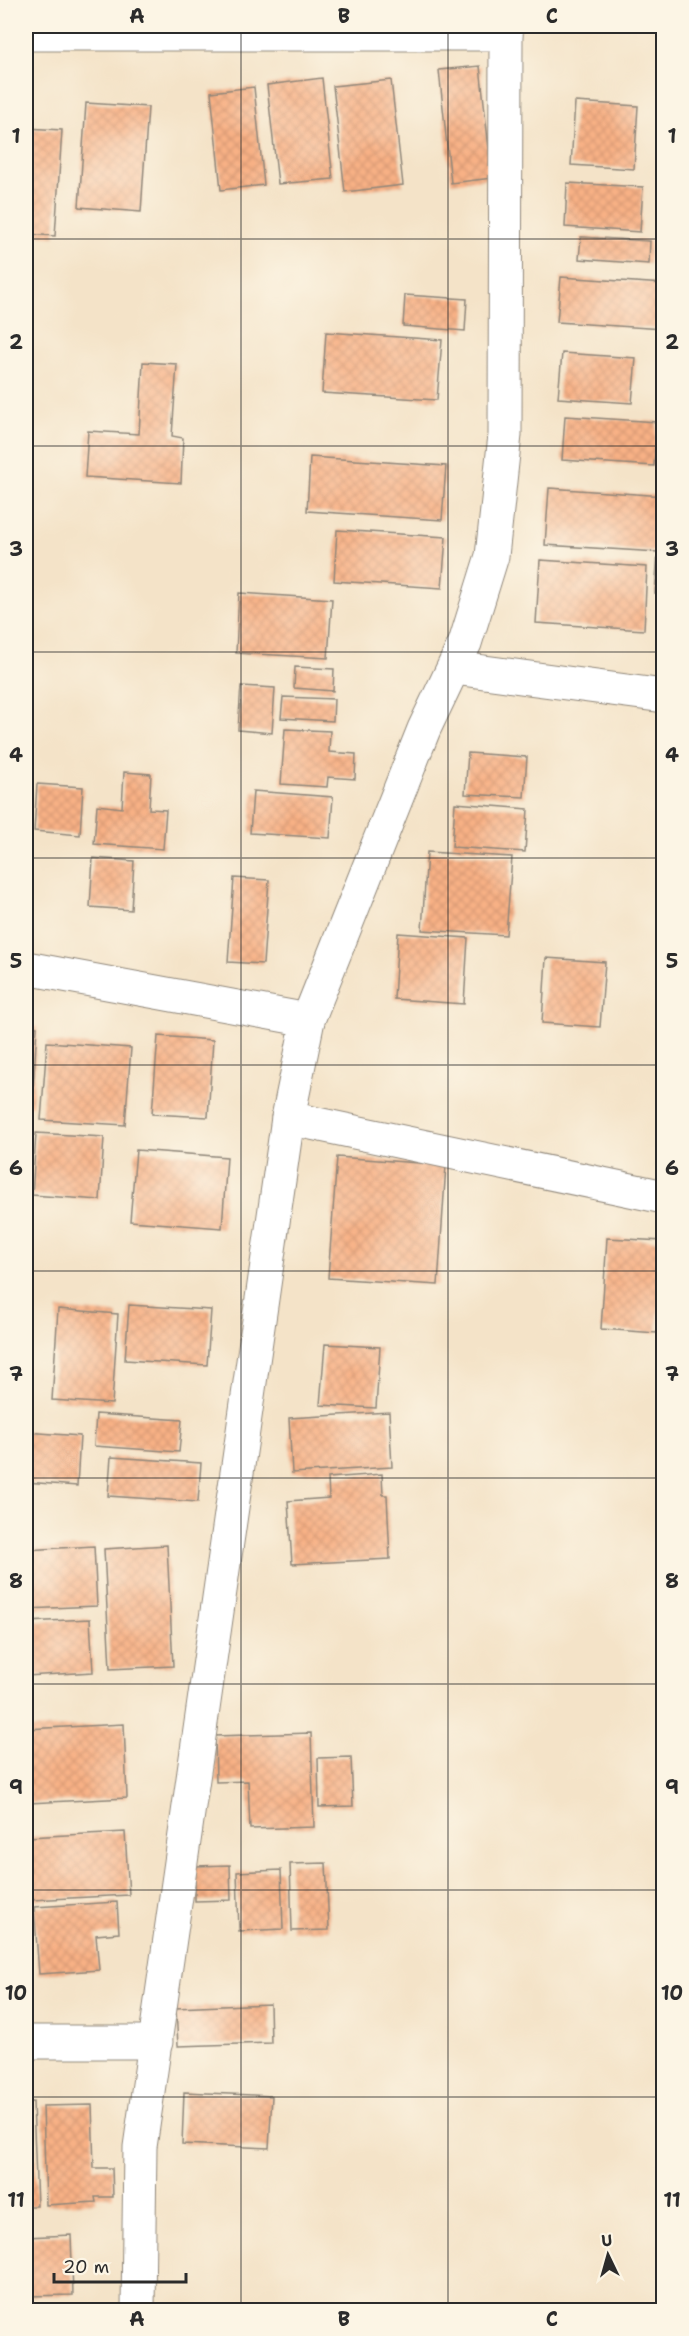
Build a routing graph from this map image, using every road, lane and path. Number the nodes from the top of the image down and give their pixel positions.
1 (505, 30) edge
2 (26, 34) edge
3 (454, 668) junction
4 (663, 696) edge
5 (26, 968) edge
6 (308, 1020) junction
7 (288, 1118) junction
8 (663, 1197) edge
9 (26, 2042) edge
10 (156, 2042) junction
11 (138, 2310) edge

1 - 2 street
1 - 3 street
3 - 4 street
3 - 6 street
5 - 6 street
6 - 7 street
7 - 8 street
7 - 10 street
9 - 10 street
10 - 11 street

